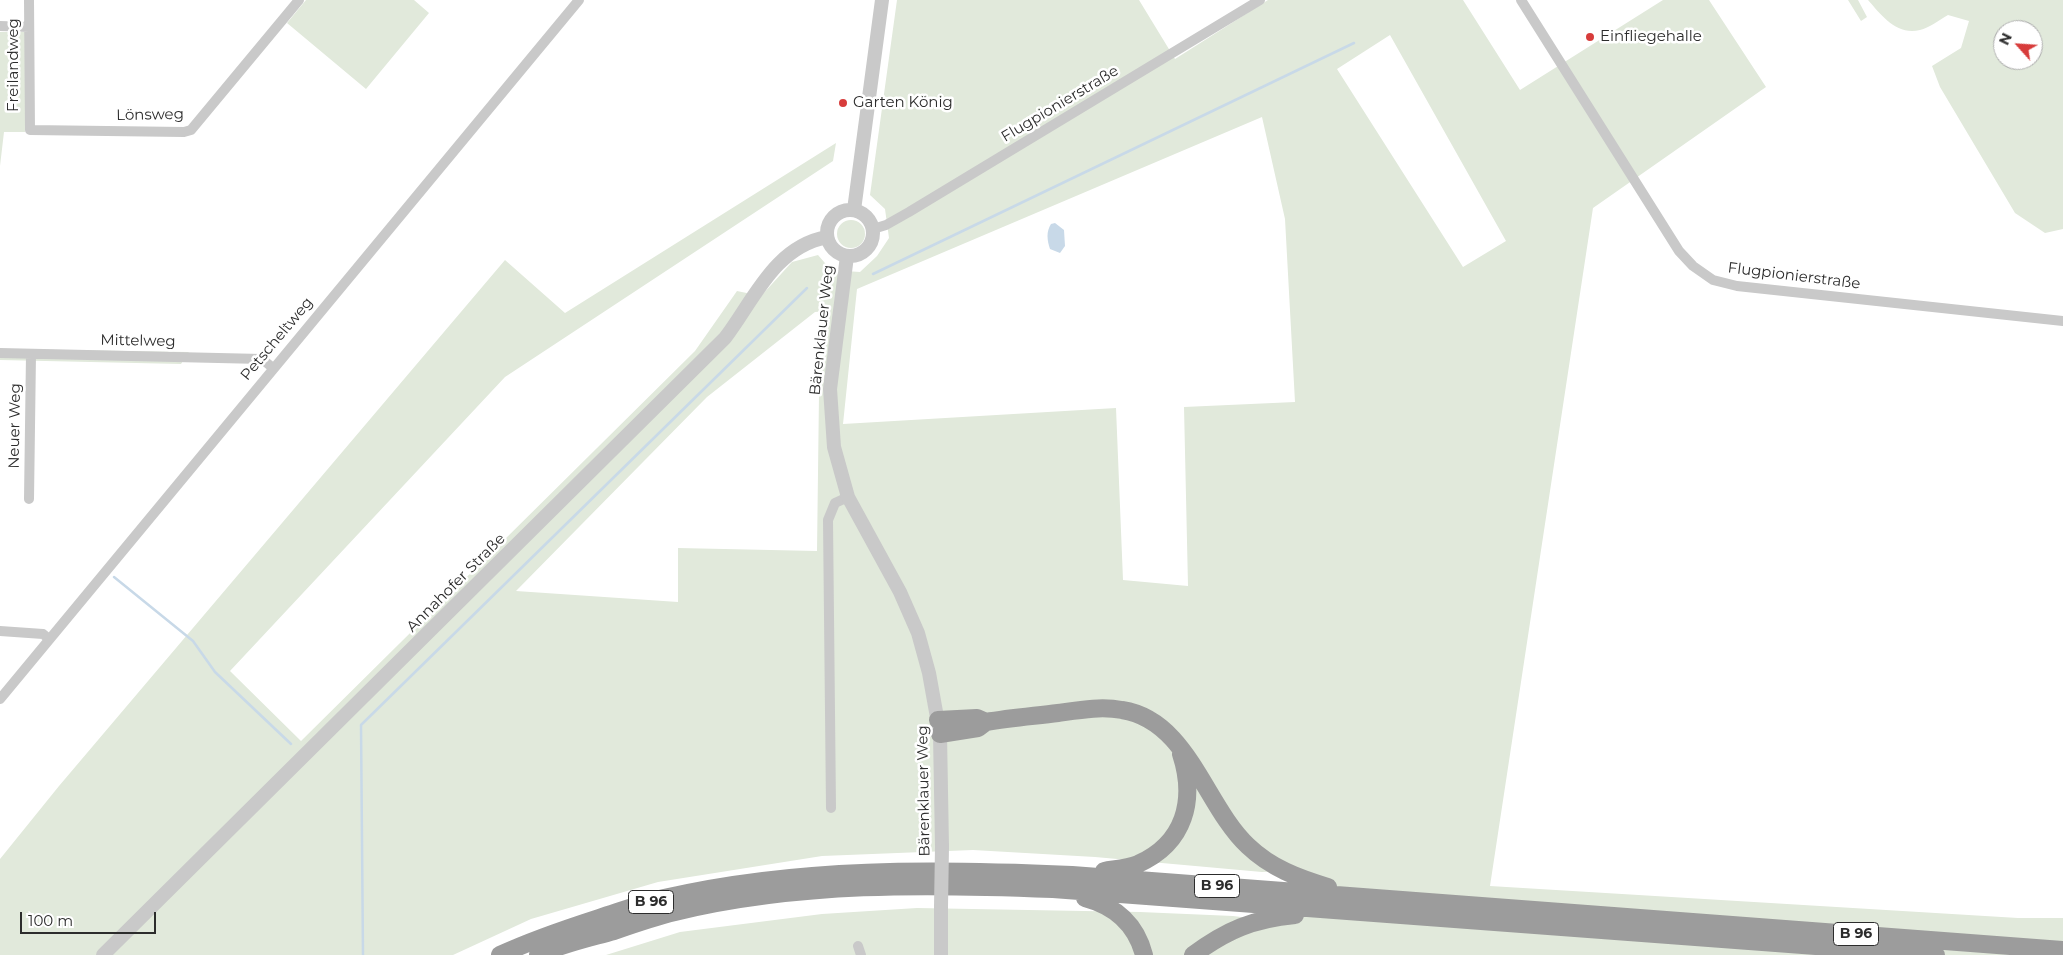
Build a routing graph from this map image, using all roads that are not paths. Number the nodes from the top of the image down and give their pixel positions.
1 (29, 0) edge
2 (299, 0) edge
3 (579, 0) edge
4 (882, 0) edge
5 (1260, 0) edge
6 (1521, 0) edge
7 (0, 26) edge
8 (29, 27) junction
9 (30, 130) joint
10 (854, 210) junction
11 (873, 229) junction
12 (828, 237) junction
13 (847, 256) junction
14 (2063, 321) edge
15 (0, 353) edge
16 (31, 354) junction
17 (272, 368) junction
18 (848, 497) junction
19 (29, 499) dead end
20 (0, 631) edge
21 (49, 639) junction
22 (0, 699) edge
23 (939, 727) junction
24 (1179, 747) junction
25 (831, 808) dead end
26 (1072, 875) junction
27 (1053, 889) junction
28 (1362, 897) junction
29 (1340, 910) junction
30 (2063, 950) edge
31 (104, 955) edge
32 (500, 955) edge
33 (538, 955) edge
34 (941, 955) edge
35 (1144, 955) edge
36 (1193, 955) edge
37 (1936, 955) edge

1 - 8 street, Freilandweg
2 - 9 street, Lönsweg
3 - 17 street, Petscheltweg
4 - 10 street
5 - 11 street, Flugpionierstraße
6 - 14 street, Flugpionierstraße
7 - 8 street
8 - 9 street, Freilandweg
10 - 11 street
10 - 12 street
11 - 13 street
12 - 13 street
12 - 31 street, Annahofer Straße
13 - 18 street, Bärenklauer Weg
15 - 16 street, Mittelweg
16 - 17 street, Mittelweg
16 - 19 street, Neuer Weg
17 - 21 street, Petscheltweg
18 - 23 street, Bärenklauer Weg
18 - 25 street
20 - 21 street
21 - 22 street, Petscheltweg
23 - 24 highway
23 - 34 street, Bärenklauer Weg, bridge
24 - 26 highway
24 - 28 highway
26 - 28 highway, B 96
26 - 32 highway, B 96
27 - 29 highway, B 96
27 - 33 highway, B 96
27 - 35 highway
28 - 30 highway, B 96
29 - 36 highway
29 - 37 highway, B 96

